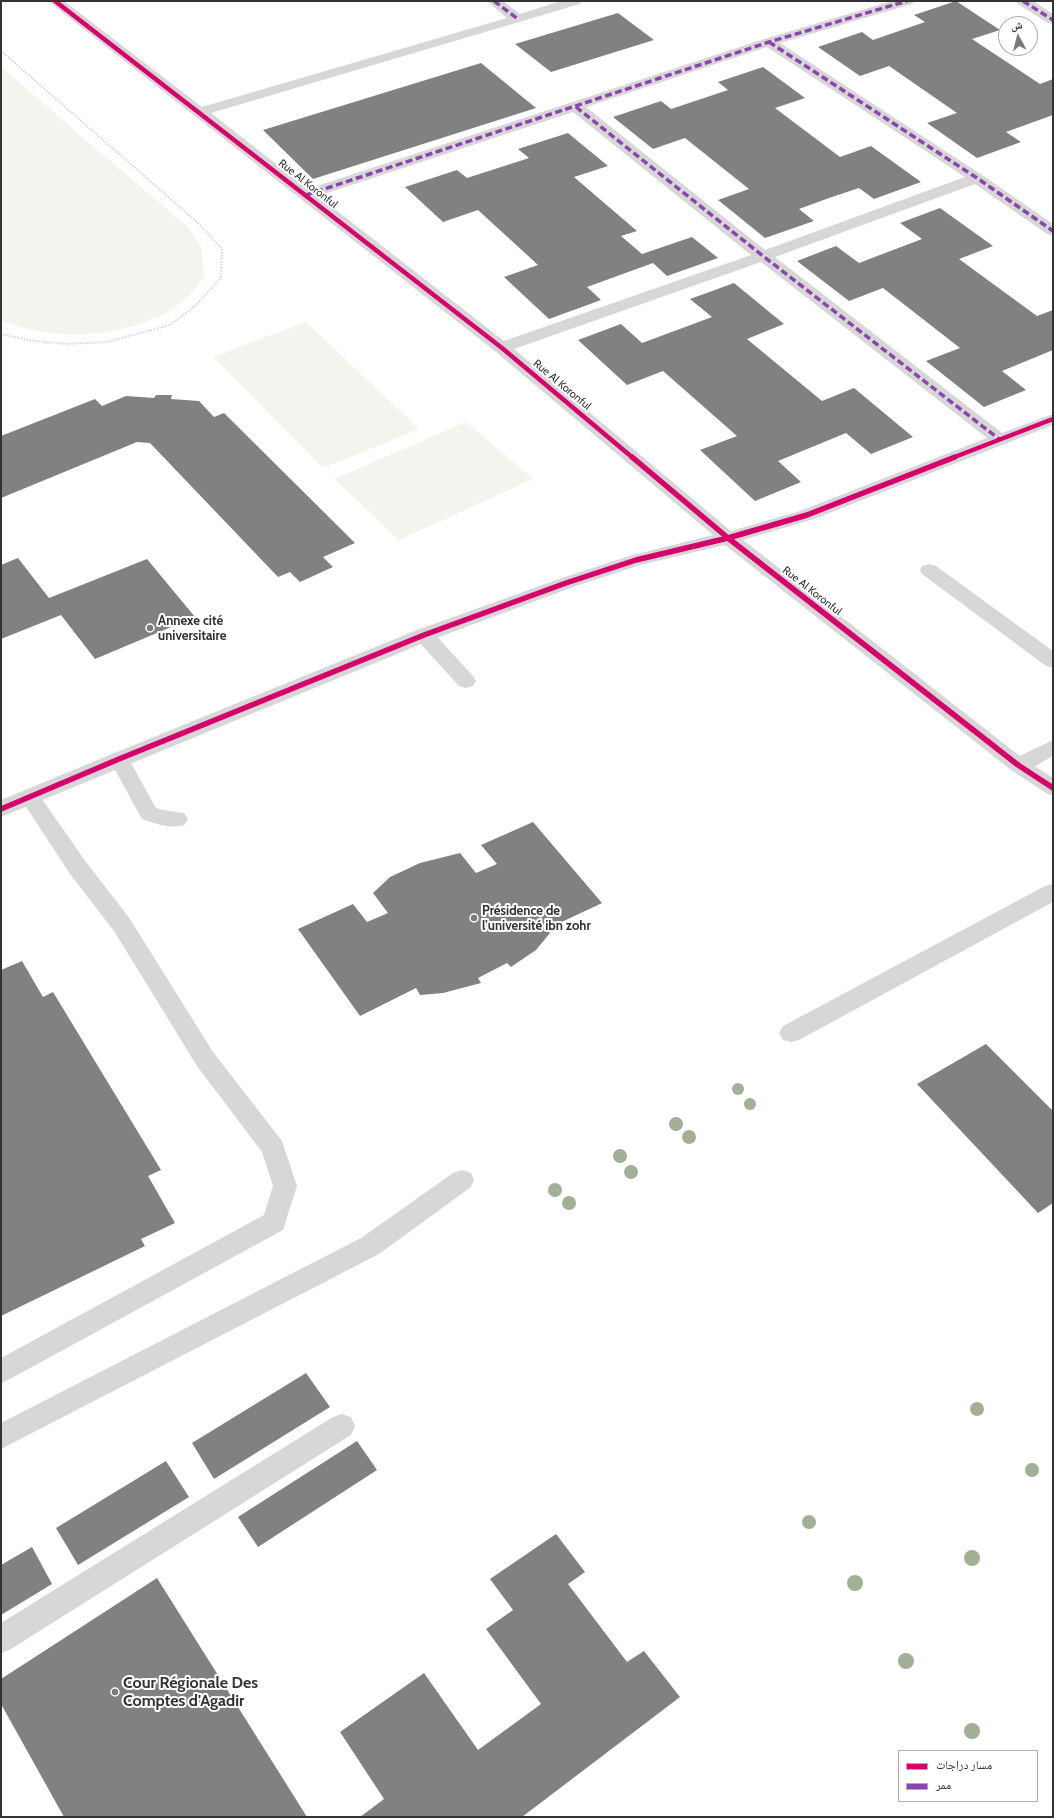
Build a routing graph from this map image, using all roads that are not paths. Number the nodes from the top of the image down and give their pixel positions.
1 (55, 1) edge
2 (494, 1) edge
3 (575, 1) edge
4 (907, 1) edge
5 (1023, 1) edge
6 (518, 19) junction
7 (1053, 20) edge
8 (769, 42) junction
9 (576, 107) junction
10 (200, 112) junction
11 (977, 178) junction
12 (306, 195) junction
13 (1053, 231) edge
14 (763, 256) junction
15 (502, 348) junction
16 (1053, 419) edge
17 (999, 439) junction
18 (728, 538) junction
19 (929, 570) dead end
20 (424, 635) junction
21 (1053, 661) edge
22 (466, 681) dead end
23 (1053, 747) edge
24 (119, 759) junction
25 (1018, 765) junction
26 (1053, 788) edge
27 (30, 796) junction
28 (1, 809) edge
29 (177, 819) dead end
30 (1053, 892) edge
31 (791, 1033) dead end
32 (462, 1180) dead end
33 (1, 1371) edge
34 (342, 1426) dead end
35 (1, 1437) edge
36 (1, 1640) edge

1 - 10 street, Rue Al Koronful
2 - 6 street
3 - 6 street
4 - 8 street
5 - 7 street
6 - 10 street
8 - 9 street
8 - 11 street
9 - 12 street
9 - 14 street
10 - 12 street, Rue Al Koronful
11 - 13 street
11 - 14 street
12 - 15 street, Rue Al Koronful
14 - 15 street
14 - 17 street
15 - 18 street, Rue Al Koronful
16 - 17 street
17 - 18 street
18 - 20 street
18 - 25 street, Rue Al Koronful
19 - 21 street
20 - 22 street
20 - 24 street
23 - 25 street
24 - 27 street
24 - 29 street
25 - 26 street, Rue Al Koronful
27 - 28 street
27 - 33 street
30 - 31 street
32 - 35 street
34 - 36 street

